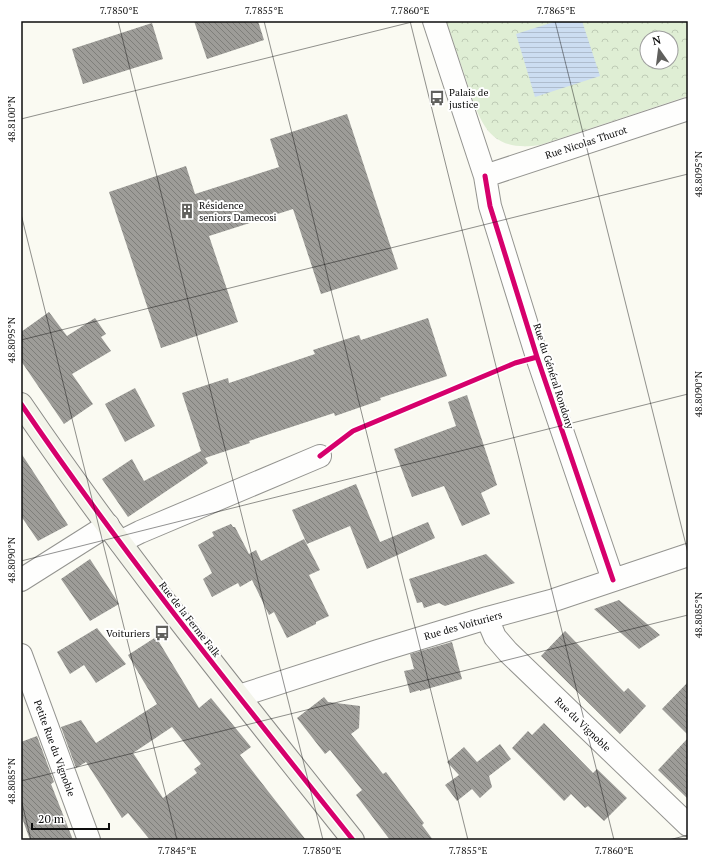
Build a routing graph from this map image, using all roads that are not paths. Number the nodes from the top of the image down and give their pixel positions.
1 (434, 21) edge
2 (688, 108) edge
3 (485, 176) junction
4 (21, 404) edge
5 (320, 456) dead end
6 (114, 534) junction
7 (688, 555) edge
8 (21, 580) edge
9 (613, 580) junction
10 (487, 618) junction
11 (21, 655) edge
12 (239, 696) junction
13 (688, 825) edge
14 (89, 840) edge
15 (353, 840) edge

1 - 3 street, Rue du Général Rondony
2 - 3 street, Rue Nicolas Thurot
3 - 9 street, Rue du Général Rondony
4 - 6 street, Rue de la Ferme Falk
5 - 6 street
6 - 8 street
6 - 12 street, Rue de la Ferme Falk
7 - 9 street, Rue des Voituriers
9 - 10 street, Rue des Voituriers
10 - 12 street, Rue des Voituriers
10 - 13 street, Rue du Vignoble
11 - 14 street, Petite Rue du Vignoble
12 - 15 street, Rue de la Ferme Falk

